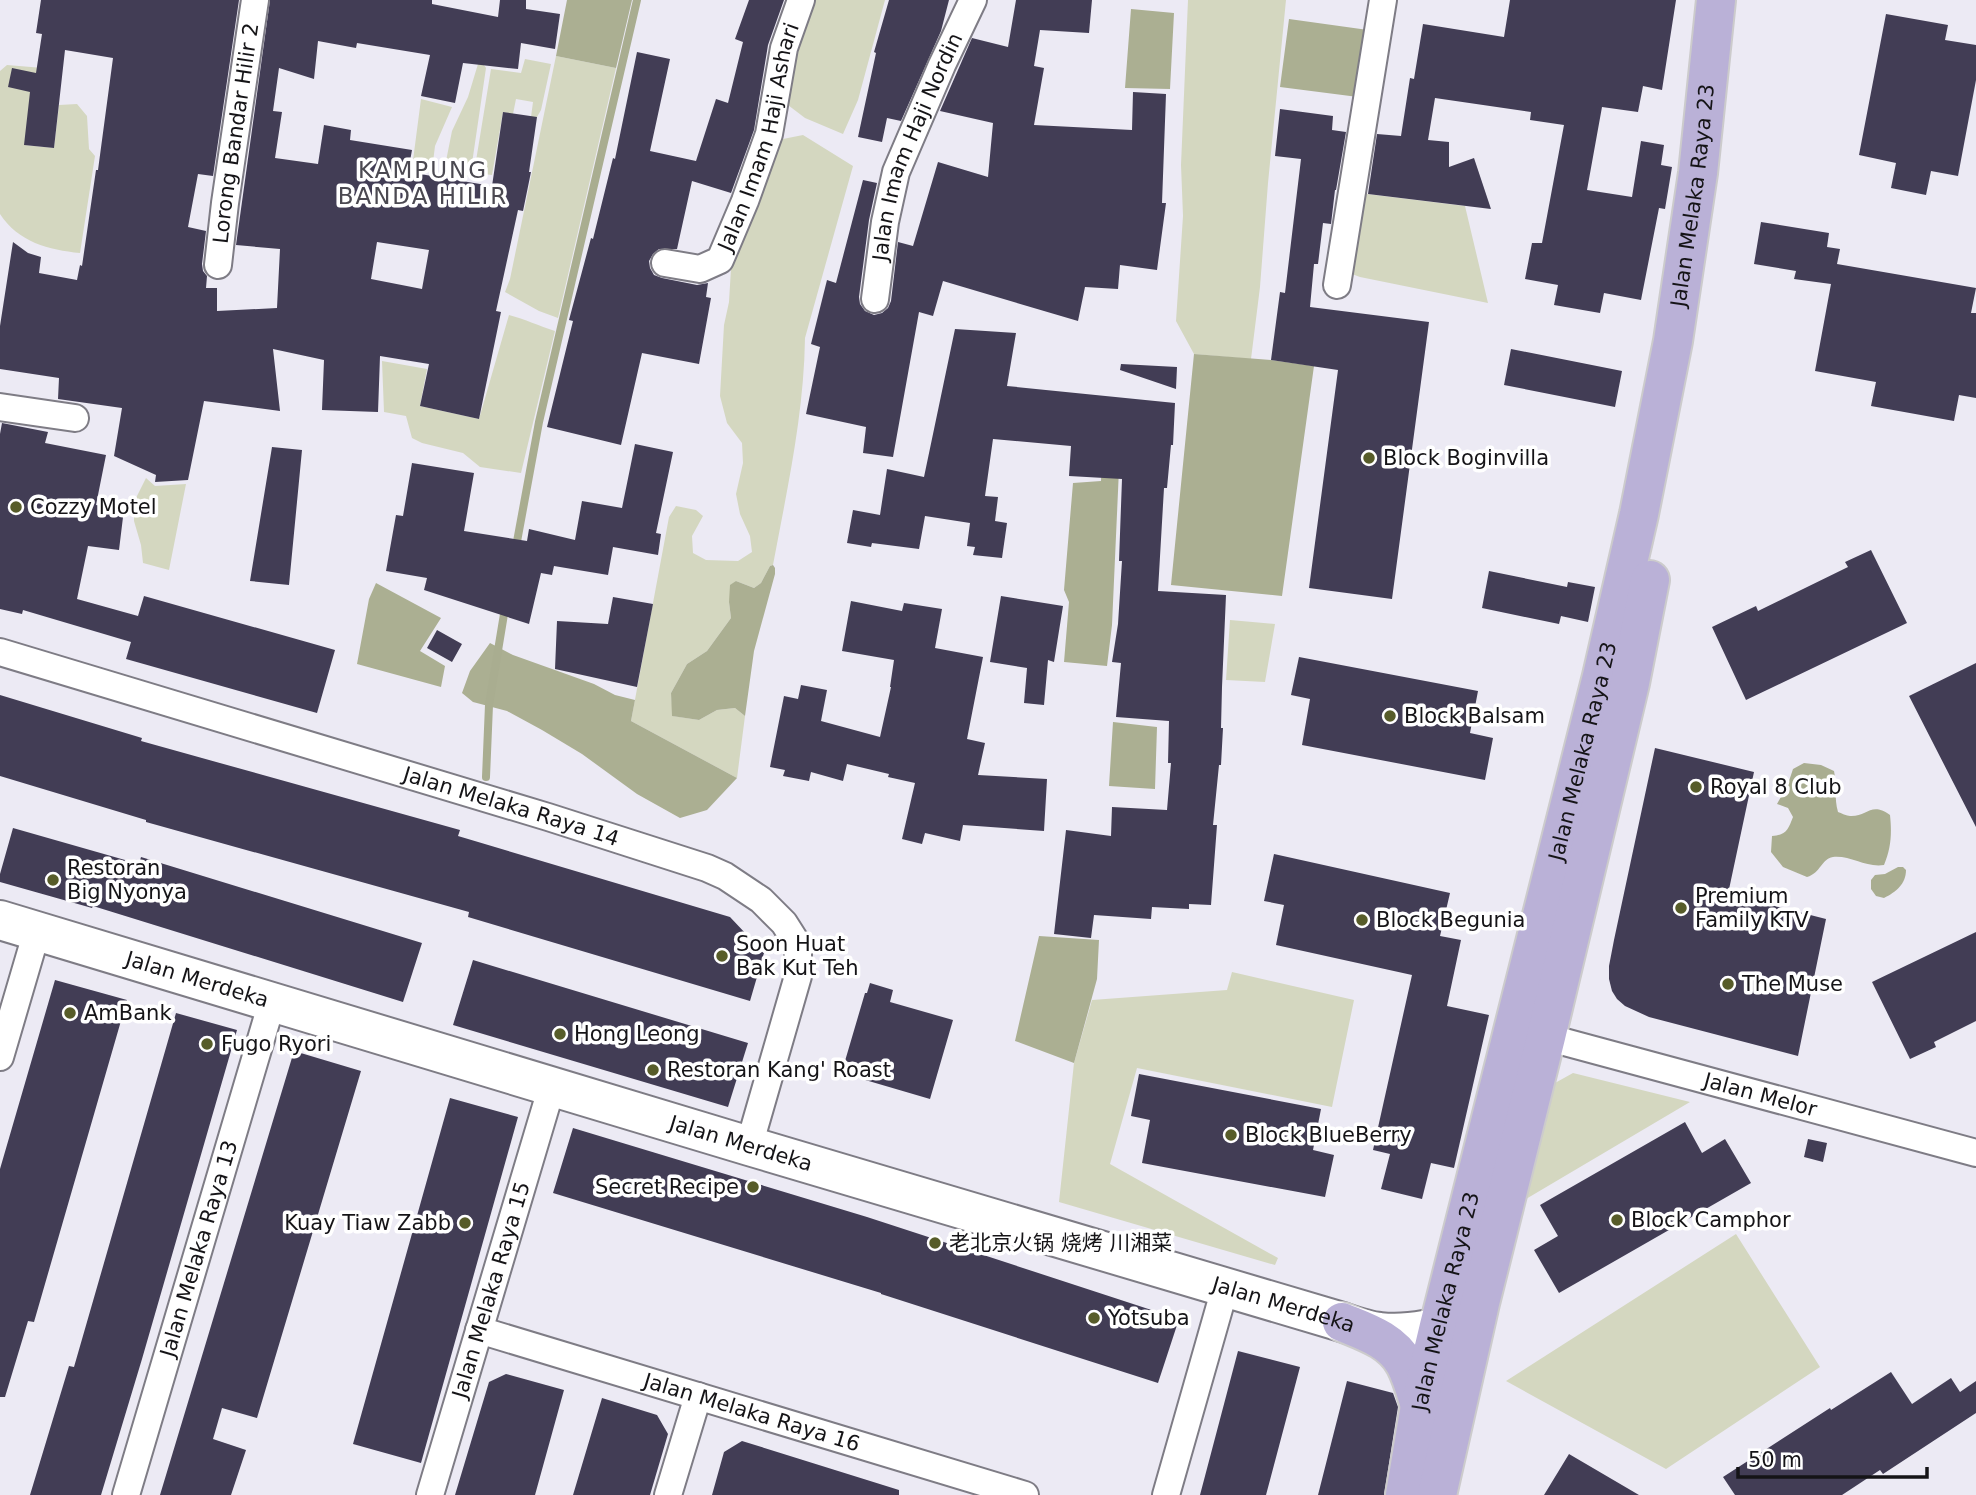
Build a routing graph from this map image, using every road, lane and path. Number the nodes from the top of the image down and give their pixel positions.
1 (256, 0) edge
2 (801, 0) edge
3 (973, 0) edge
4 (1383, 0) edge
5 (1732, 3) edge
6 (665, 263) dead end
7 (218, 265) dead end
8 (1337, 285) dead end
9 (875, 299) dead end
10 (0, 407) edge
11 (75, 418) dead end
12 (0, 652) edge
13 (1616, 679) junction
14 (0, 920) edge
15 (37, 931) junction
16 (272, 1002) junction
17 (1546, 1037) junction
18 (0, 1058) edge
19 (552, 1086) junction
20 (749, 1146) junction
21 (1976, 1153) edge
22 (1225, 1288) junction
23 (1479, 1303) junction
24 (1342, 1322) junction
25 (1439, 1326) junction
26 (479, 1330) junction
27 (698, 1396) junction
28 (1420, 1406) junction
29 (126, 1495) edge
30 (430, 1495) edge
31 (668, 1495) edge
32 (1025, 1495) edge
33 (1166, 1495) edge
34 (1405, 1495) edge
35 (1437, 1495) edge

1 - 7 street, Lorong Bandar Hilir 2
2 - 6 street, Jalan Imam Haji Ashari
3 - 9 street, Jalan Imam Haji Nordin
4 - 8 street
5 - 13 main road, Jalan Melaka Raya 23
10 - 11 street
12 - 20 street, Jalan Melaka Raya 14
13 - 17 main road, Jalan Melaka Raya 23
13 - 25 main road, Jalan Melaka Raya 23
14 - 15 main road, Jalan Merdeka
15 - 16 main road, Jalan Merdeka
15 - 18 street
16 - 19 main road, Jalan Merdeka
16 - 29 street, Jalan Melaka Raya 13
17 - 21 street, Jalan Melor
17 - 23 main road, Jalan Melaka Raya 23
19 - 20 main road, Jalan Merdeka
19 - 26 street, Jalan Melaka Raya 15
20 - 22 main road, Jalan Merdeka
22 - 24 main road, Jalan Merdeka
22 - 33 street
23 - 25 main road, Jalan Merdeka
23 - 35 main road, Jalan Melaka Raya 23
24 - 25 main road, Jalan Merdeka
24 - 28 main road
25 - 28 main road, Jalan Melaka Raya 23
26 - 27 street, Jalan Melaka Raya 16
26 - 30 street, Jalan Melaka Raya 15
27 - 31 street
27 - 32 street, Jalan Melaka Raya 16
28 - 34 main road, Jalan Melaka Raya 23

